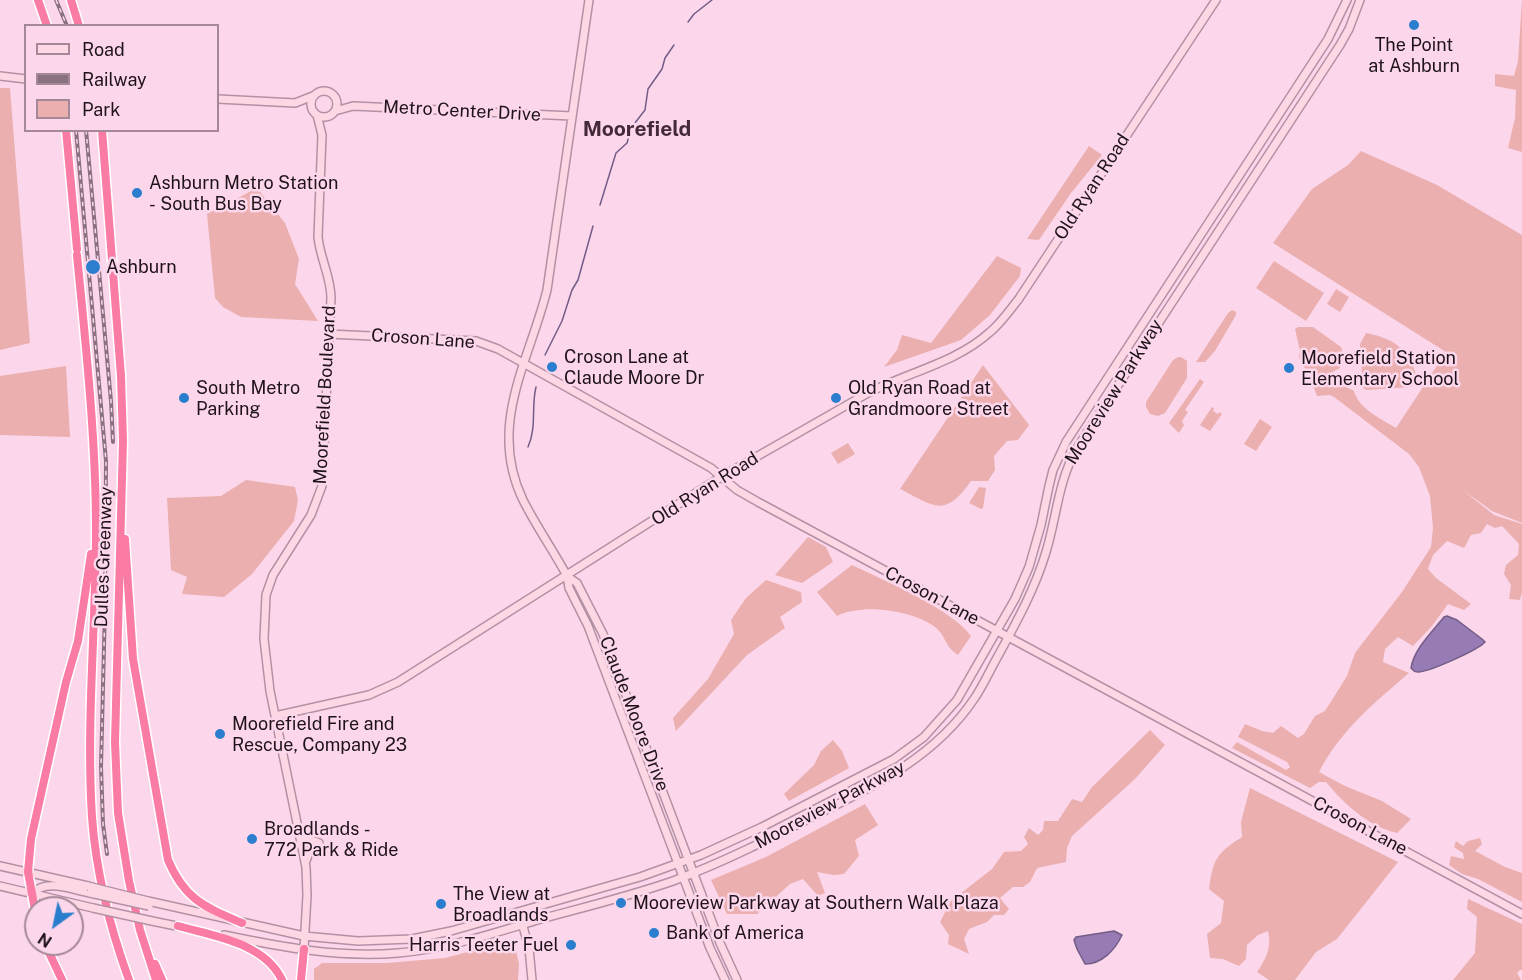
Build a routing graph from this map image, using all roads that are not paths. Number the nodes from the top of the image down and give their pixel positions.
1 (38, 0) edge
2 (71, 0) edge
3 (589, 0) edge
4 (1216, 0) edge
5 (1347, 0) edge
6 (1360, 0) edge
7 (46, 24) edge
8 (79, 24) edge
9 (0, 76) edge
10 (24, 79) edge
11 (314, 96) junction
12 (335, 98) junction
13 (219, 99) edge
14 (295, 103) junction
15 (353, 106) junction
16 (334, 112) junction
17 (315, 113) junction
18 (572, 116) junction
19 (66, 132) edge
20 (102, 132) edge
21 (322, 135) junction
22 (329, 334) junction
23 (524, 363) junction
24 (721, 477) junction
25 (123, 479) junction
26 (96, 521) junction
27 (567, 576) junction
28 (997, 631) junction
29 (1008, 638) junction
30 (275, 716) junction
31 (299, 831) junction
32 (689, 860) junction
33 (679, 864) junction
34 (0, 866) edge
35 (306, 867) junction
36 (28, 872) junction
37 (694, 872) junction
38 (683, 877) junction
39 (0, 886) edge
40 (89, 890) junction
41 (32, 894) junction
42 (519, 912) junction
43 (1522, 914) edge
44 (242, 923) junction
45 (523, 924) junction
46 (178, 926) junction
47 (140, 930) junction
48 (304, 936) junction
49 (304, 949) junction
50 (51, 956) edge
51 (62, 980) edge
52 (129, 980) edge
53 (156, 980) edge
54 (162, 980) edge
55 (282, 980) edge
56 (301, 980) edge
57 (532, 980) edge
58 (725, 980) edge
59 (737, 980) edge

1 - 7 highway
2 - 8 highway
3 - 18 street, Claude Moore Drive
4 - 24 street, Old Ryan Road
5 - 28 street, Mooreview Parkway
6 - 29 street, Mooreview Parkway
9 - 10 street
11 - 12 street, Metro Center Drive
11 - 14 street, Metro Center Drive
11 - 17 street
12 - 15 street, Metro Center Drive
12 - 16 street
13 - 14 street, Metro Center Drive
14 - 17 street, Metro Center Drive
15 - 16 street, Metro Center Drive
15 - 18 street, Metro Center Drive
16 - 17 street, Metro Center Drive
16 - 21 street, Moorefield Boulevard
17 - 21 street, Moorefield Boulevard
18 - 23 street, Claude Moore Drive
19 - 26 highway, Dulles Greenway
20 - 25 highway, Dulles Greenway
21 - 22 street, Moorefield Boulevard
22 - 23 street, Croson Lane
22 - 30 street, Moorefield Boulevard
23 - 24 street, Croson Lane
23 - 27 street, Claude Moore Drive
24 - 27 street, Old Ryan Road
24 - 28 street, Croson Lane
25 - 44 highway
25 - 47 highway, Dulles Greenway
26 - 36 highway
26 - 52 highway, Dulles Greenway
27 - 30 street, Old Ryan Road
27 - 32 street, Claude Moore Drive
27 - 33 street, Claude Moore Drive
28 - 29 street, Croson Lane
28 - 32 street, Mooreview Parkway
29 - 37 street, Mooreview Parkway
29 - 43 street, Croson Lane
30 - 31 street
31 - 35 street
31 - 35 street
32 - 33 street, Mooreview Parkway
32 - 37 street, Claude Moore Drive
33 - 38 street, Claude Moore Drive
33 - 42 street, Mooreview Parkway
34 - 36 street
35 - 48 street
36 - 40 street
36 - 41 highway
37 - 38 street, Mooreview Parkway
37 - 59 street, Claude Moore Drive
38 - 45 street, Mooreview Parkway
38 - 58 street, Claude Moore Drive
39 - 41 street, Mooreview Parkway
40 - 41 street
40 - 44 street, Mooreview Parkway, bridge
41 - 46 street, Mooreview Parkway, bridge
42 - 45 street
42 - 48 street, Mooreview Parkway
44 - 48 street, Mooreview Parkway
45 - 49 street, Mooreview Parkway
45 - 57 street
46 - 49 street, Mooreview Parkway
46 - 55 highway
47 - 53 highway, Dulles Greenway
47 - 54 highway
48 - 49 street
49 - 56 highway
50 - 51 highway

